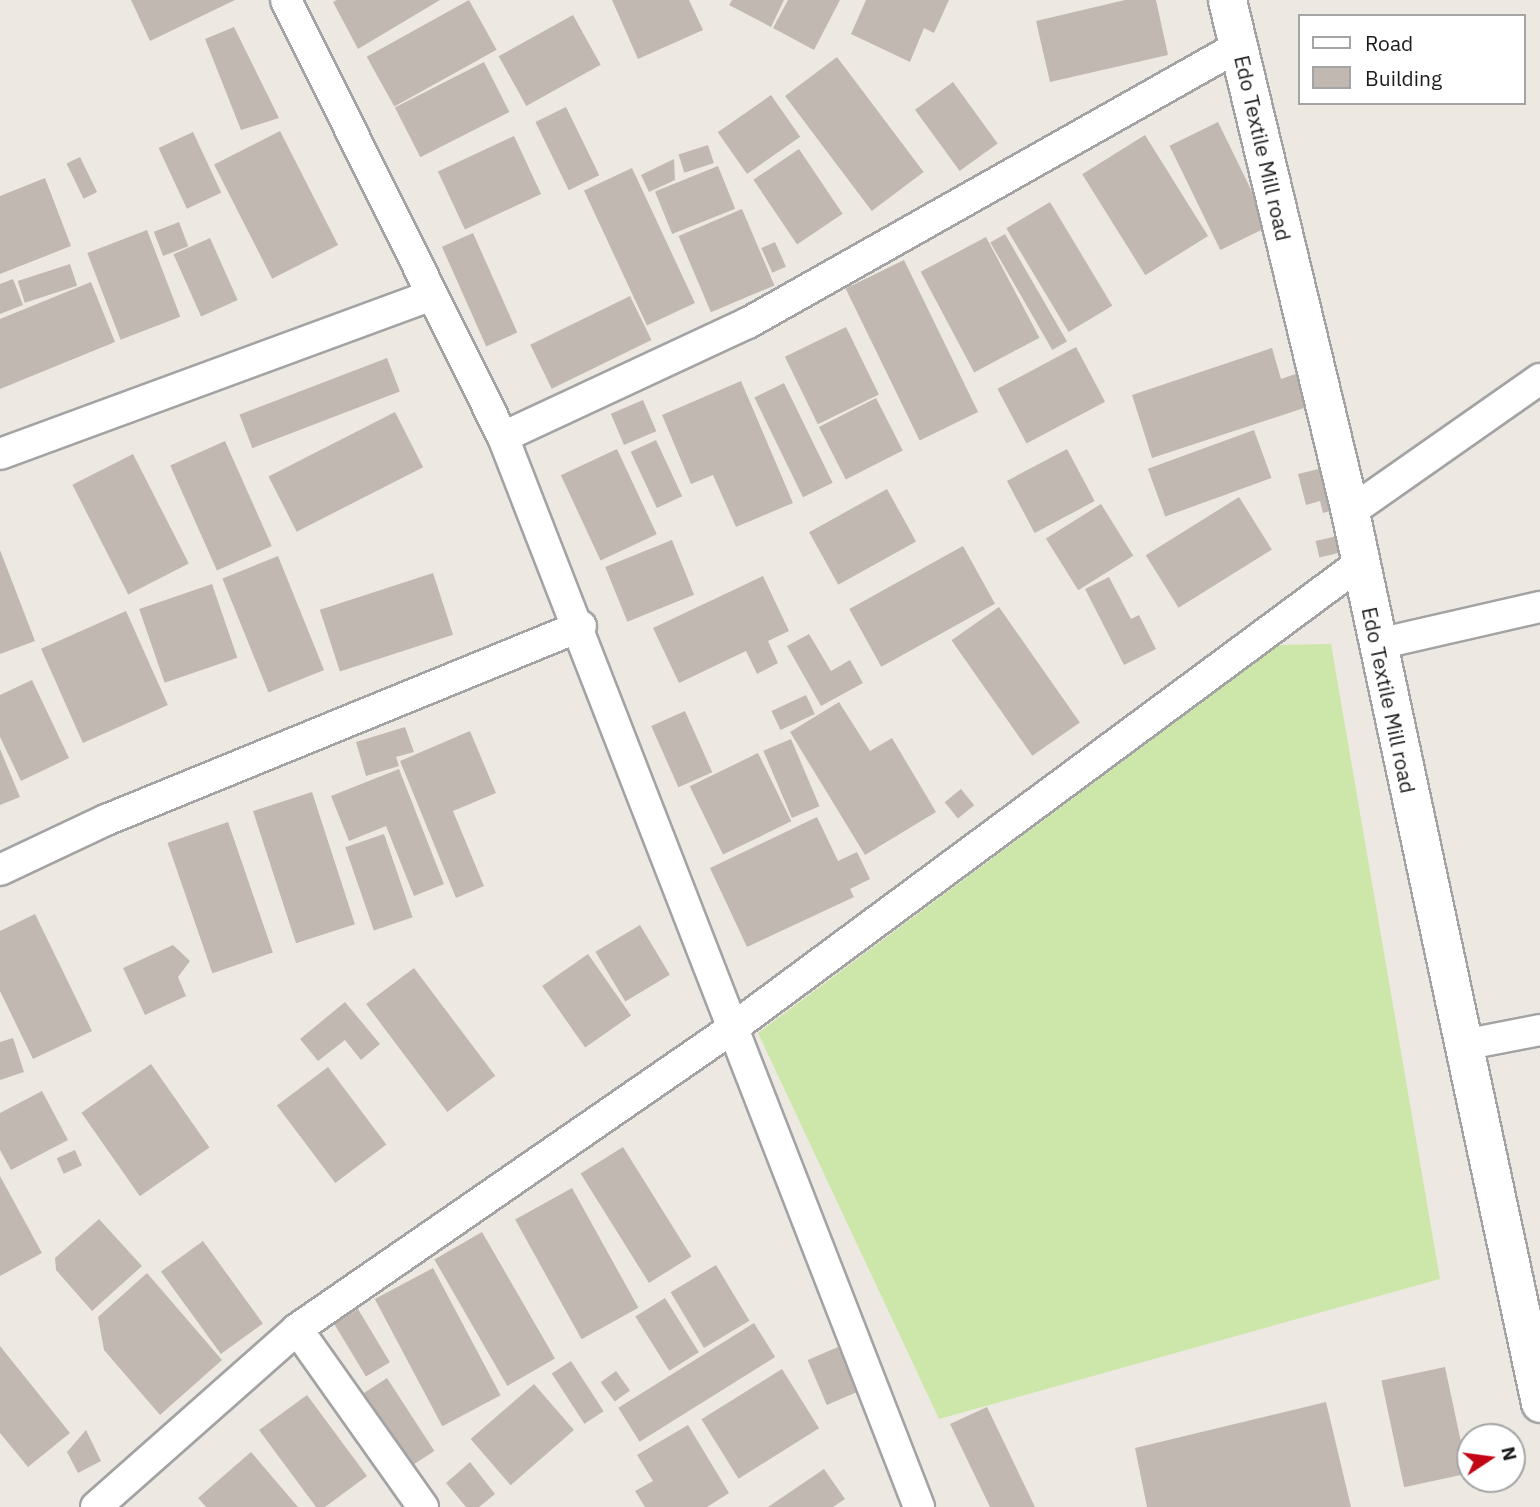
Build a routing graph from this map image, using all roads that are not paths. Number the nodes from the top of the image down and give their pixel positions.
1 (286, 0) edge
2 (1227, 0) edge
3 (1239, 46) junction
4 (432, 295) junction
5 (1540, 379) edge
6 (503, 438) junction
7 (0, 454) edge
8 (1350, 512) junction
9 (1358, 565) junction
10 (1540, 607) edge
11 (581, 626) junction
12 (1378, 643) junction
13 (0, 870) edge
14 (730, 1030) junction
15 (1540, 1030) edge
16 (1463, 1045) junction
17 (297, 1329) junction
18 (1540, 1403) edge
19 (96, 1507) edge
20 (423, 1507) edge
21 (919, 1507) edge

1 - 4 street
2 - 3 street, Edo Textile Mill road
3 - 6 street
3 - 8 street, Edo Textile Mill road
4 - 6 street
4 - 7 street
5 - 8 street
6 - 11 street
8 - 9 street, Edo Textile Mill road
9 - 12 street, Edo Textile Mill road
9 - 14 street
10 - 12 street
11 - 13 street
11 - 14 street
12 - 16 street, Edo Textile Mill road
14 - 17 street
14 - 21 street
15 - 16 street
16 - 18 street, Edo Textile Mill road
17 - 19 street
17 - 20 street

